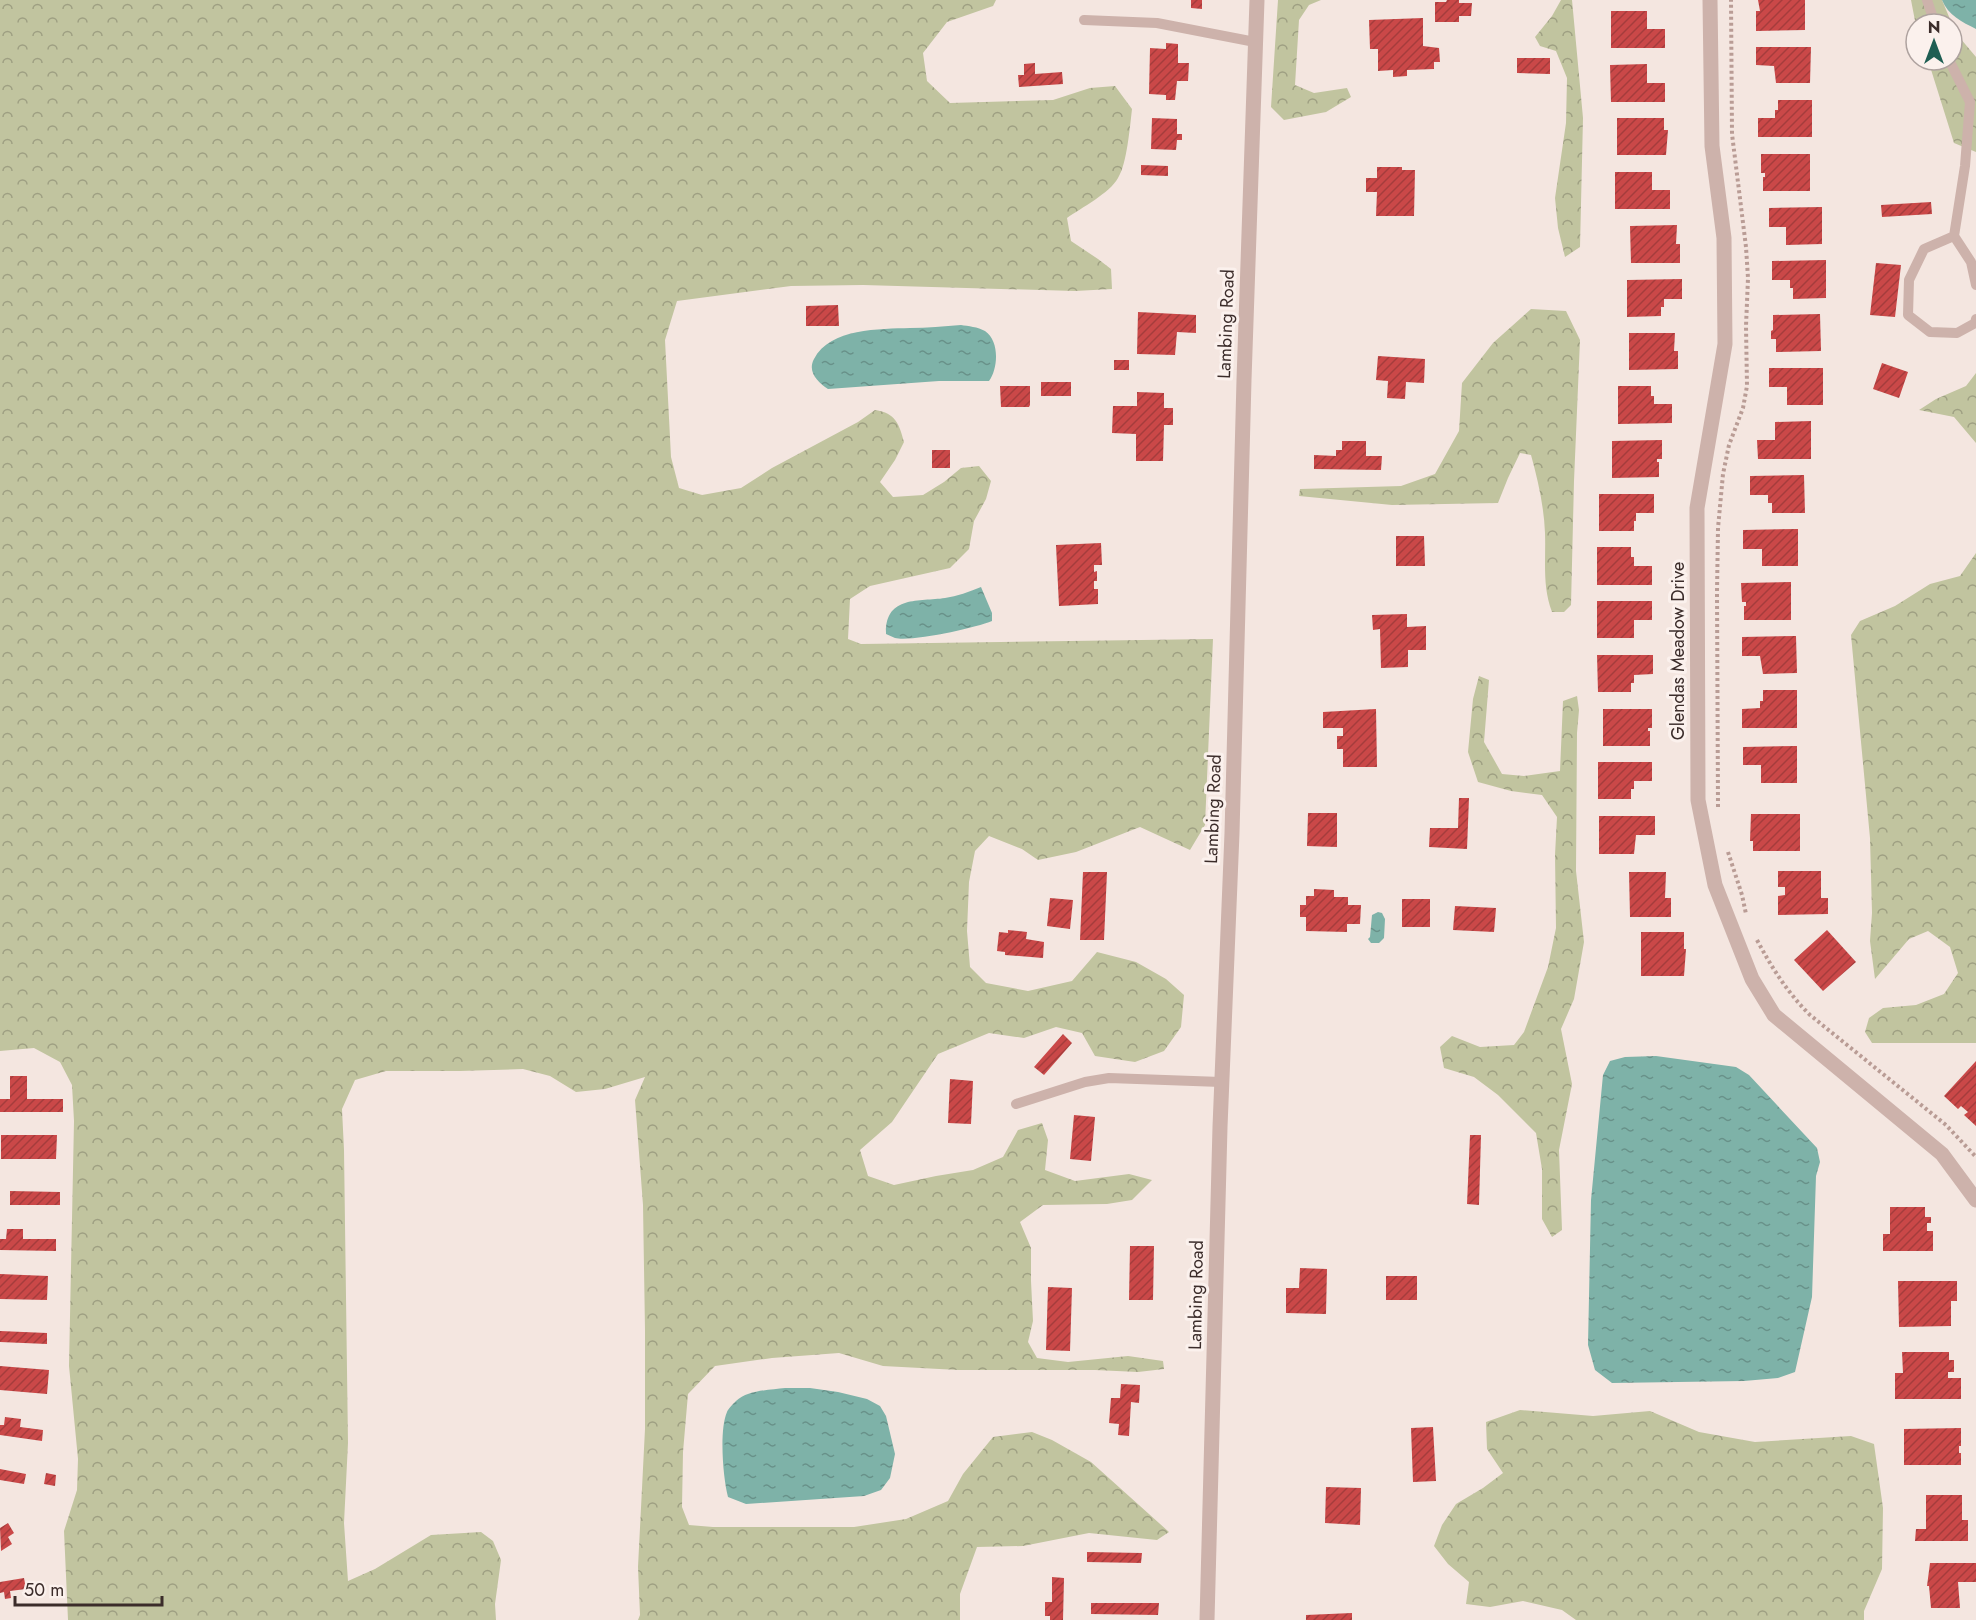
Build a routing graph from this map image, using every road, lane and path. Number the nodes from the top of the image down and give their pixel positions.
1 (1257, 0) edge
2 (1710, 0) edge
3 (1731, 0) edge
4 (1084, 20) dead end
5 (1255, 42) junction
6 (1955, 72) edge
7 (1954, 236) junction
8 (1976, 285) edge
9 (1976, 319) edge
10 (1719, 809) dead end
11 (1727, 850) dead end
12 (1747, 924) dead end
13 (1756, 939) dead end
14 (1221, 1082) junction
15 (1016, 1104) dead end
16 (1976, 1157) edge
17 (1976, 1200) edge
18 (1207, 1620) edge

1 - 5 street, Lambing Road
2 - 17 street, Glendas Meadow Drive
3 - 10 path
4 - 5 lane
5 - 14 street, Lambing Road
6 - 7 lane
7 - 8 lane
7 - 9 lane
11 - 12 path
13 - 16 path
14 - 15 lane
14 - 18 street, Lambing Road

